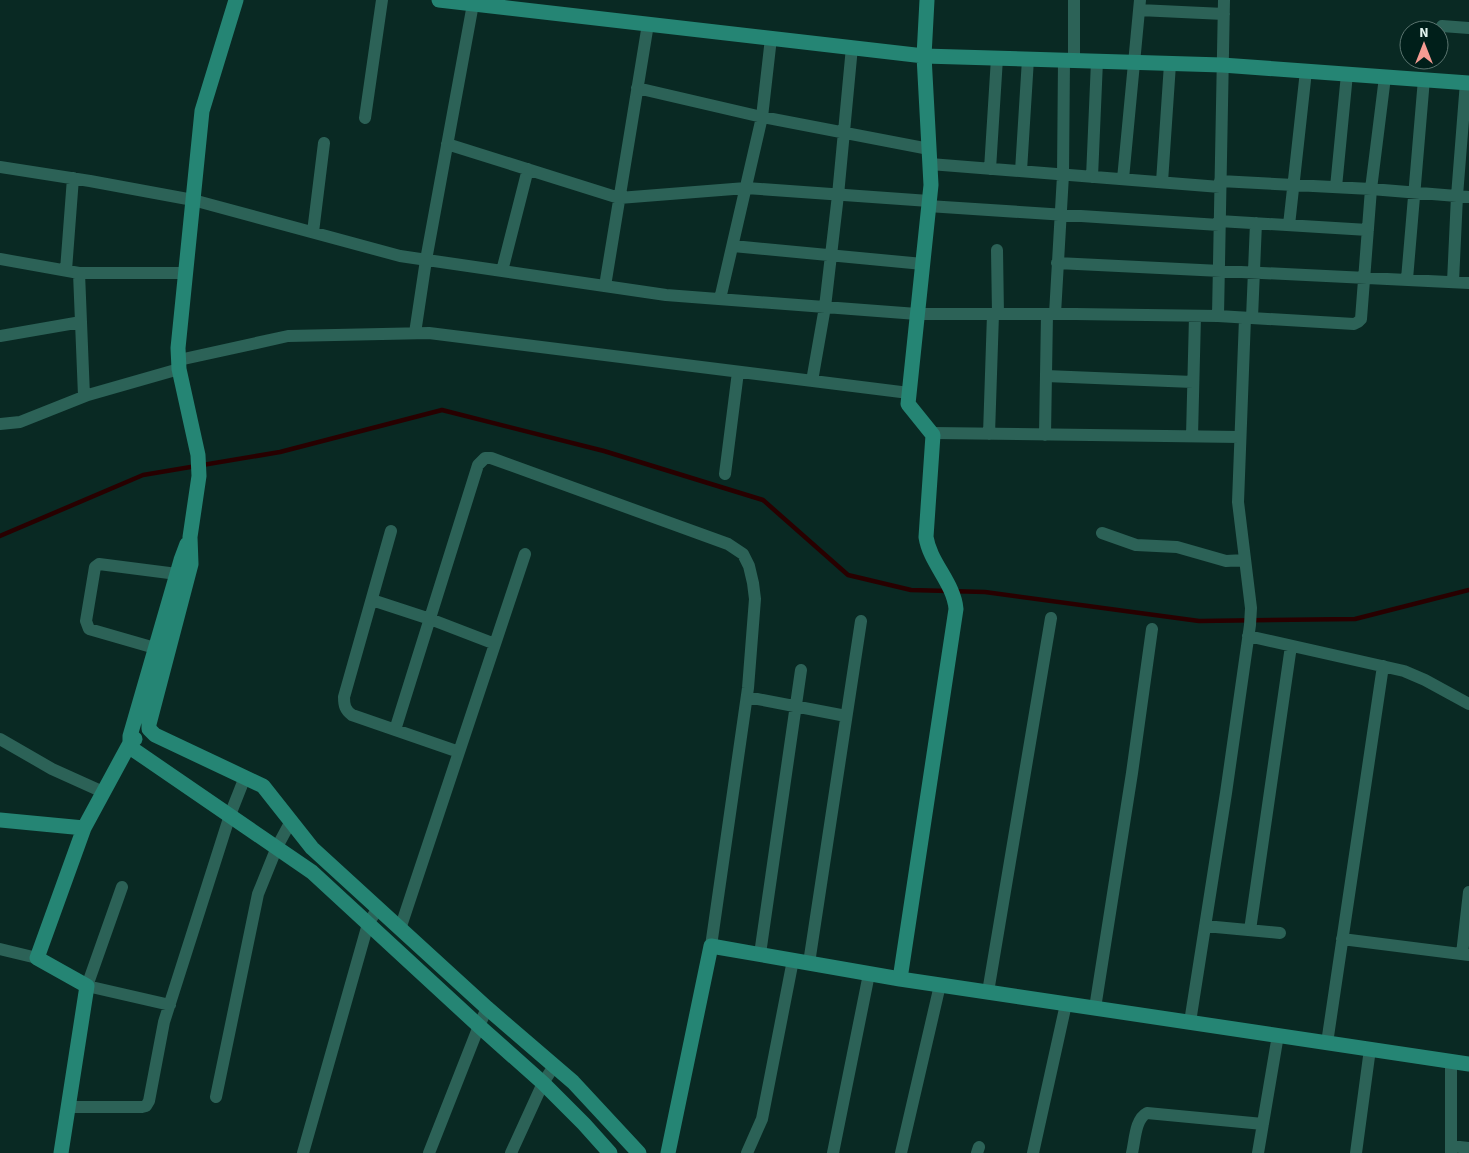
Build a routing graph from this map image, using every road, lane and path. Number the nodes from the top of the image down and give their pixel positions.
1 (236, 0) edge
2 (382, 0) edge
3 (440, 0) edge
4 (927, 0) edge
5 (1074, 0) edge
6 (1224, 0) edge
7 (473, 4) junction
8 (1139, 5) edge
9 (1224, 14) junction
10 (648, 24) junction
11 (1449, 27) edge
12 (1469, 28) edge
13 (771, 38) junction
14 (852, 48) junction
15 (924, 56) junction
16 (996, 58) junction
17 (1028, 59) junction
18 (1069, 61) junction
19 (1097, 61) junction
20 (1134, 62) junction
21 (1170, 64) junction
22 (1222, 66) junction
23 (1306, 71) junction
24 (1347, 74) junction
25 (1385, 77) junction
26 (1424, 80) junction
27 (1468, 83) edge
28 (637, 88) junction
29 (762, 117) junction
30 (366, 118) dead end
31 (844, 133) junction
32 (324, 143) dead end
33 (447, 144) junction
34 (929, 157) junction
35 (0, 167) edge
36 (528, 169) junction
37 (990, 169) junction
38 (1021, 171) junction
39 (1063, 175) junction
40 (1092, 177) junction
41 (73, 178) junction
42 (1123, 179) junction
43 (1162, 182) junction
44 (1220, 184) junction
45 (1294, 185) junction
46 (1336, 187) junction
47 (746, 188) junction
48 (1371, 189) junction
49 (1414, 192) junction
50 (838, 194) junction
51 (1463, 196) edge
52 (619, 198) junction
53 (193, 200) junction
54 (929, 204) junction
55 (1060, 215) junction
56 (1220, 223) junction
57 (1256, 223) junction
58 (1289, 225) junction
59 (1368, 230) junction
60 (313, 232) junction
61 (733, 246) junction
62 (996, 250) dead end
63 (831, 255) junction
64 (0, 259) edge
65 (426, 260) junction
66 (922, 264) junction
67 (1057, 264) junction
68 (502, 271) junction
69 (73, 272) junction
70 (1218, 272) junction
71 (186, 273) junction
72 (1254, 273) junction
73 (1365, 277) junction
74 (1408, 279) junction
75 (1453, 282) junction
76 (1469, 282) edge
77 (605, 286) junction
78 (720, 300) junction
79 (825, 307) junction
80 (917, 314) junction
81 (995, 314) junction
82 (1051, 314) junction
83 (1195, 316) junction
84 (1218, 316) junction
85 (1248, 318) junction
86 (81, 322) junction
87 (415, 334) junction
88 (0, 336) edge
89 (179, 364) junction
90 (738, 372) junction
91 (1046, 376) junction
92 (812, 381) junction
93 (1193, 382) junction
94 (909, 393) junction
95 (84, 396) junction
96 (0, 424) edge
97 (932, 433) junction
98 (989, 434) junction
99 (1045, 435) junction
100 (1192, 436) junction
101 (1240, 437) junction
102 (725, 474) dead end
103 (391, 531) dead end
104 (1102, 533) dead end
105 (190, 537) junction
106 (525, 554) dead end
107 (1245, 560) junction
108 (176, 574) junction
109 (372, 600) junction
110 (173, 609) junction
111 (1051, 618) dead end
112 (430, 619) junction
113 (861, 621) dead end
114 (1152, 629) dead end
115 (1249, 630) junction
116 (495, 644) junction
117 (1291, 646) junction
118 (156, 648) junction
119 (1383, 666) junction
120 (801, 670) dead end
121 (747, 696) junction
122 (1469, 704) edge
123 (796, 707) junction
124 (846, 716) junction
125 (150, 727) junction
126 (395, 730) junction
127 (0, 740) edge
128 (130, 743) junction
129 (459, 752) junction
130 (245, 777) junction
131 (103, 792) junction
132 (230, 815) junction
133 (0, 820) edge
134 (290, 821) junction
135 (84, 828) junction
136 (277, 847) junction
137 (122, 887) dead end
138 (1469, 892) edge
139 (378, 908) junction
140 (368, 924) junction
141 (1205, 926) junction
142 (400, 929) junction
143 (1250, 930) junction
144 (1280, 933) dead end
145 (1342, 939) junction
146 (711, 946) junction
147 (0, 949) edge
148 (760, 954) junction
149 (1465, 954) edge
150 (37, 958) junction
151 (793, 960) junction
152 (808, 963) junction
153 (869, 974) junction
154 (900, 979) junction
155 (940, 985) junction
156 (87, 986) junction
157 (988, 992) junction
158 (1066, 1004) junction
159 (170, 1005) junction
160 (487, 1008) junction
161 (1095, 1008) junction
162 (1190, 1022) junction
163 (478, 1026) junction
164 (1278, 1036) junction
165 (1326, 1043) junction
166 (1370, 1049) junction
167 (1451, 1061) junction
168 (1469, 1064) edge
169 (554, 1066) junction
170 (543, 1083) junction
171 (216, 1097) dead end
172 (68, 1107) junction
173 (1263, 1124) junction
174 (1469, 1148) edge
175 (1451, 1149) edge
176 (64, 1153) edge
177 (303, 1153) edge
178 (429, 1153) edge
179 (511, 1153) edge
180 (610, 1153) edge
181 (639, 1153) edge
182 (668, 1153) edge
183 (746, 1153) edge
184 (833, 1153) edge
185 (901, 1153) edge
186 (1033, 1153) edge
187 (1132, 1153) edge
188 (1258, 1153) edge
189 (1356, 1153) edge

1 - 53 street
2 - 30 street
3 - 7 street
4 - 15 street
5 - 18 street
6 - 9 street
7 - 10 street
7 - 33 street
8 - 9 street
8 - 20 street
9 - 22 street
10 - 13 street
10 - 28 street
11 - 12 street
13 - 14 street
13 - 29 street
14 - 15 street
14 - 31 street
15 - 16 street
15 - 34 street
16 - 17 street
16 - 37 street
17 - 18 street
17 - 38 street
18 - 19 street
18 - 39 street
19 - 20 street
19 - 40 street
20 - 21 street
20 - 42 street
21 - 22 street
21 - 43 street
22 - 23 street
22 - 44 street
23 - 24 street
23 - 45 street
24 - 25 street
24 - 46 street
25 - 26 street
25 - 48 street
26 - 27 street
26 - 49 street
27 - 51 street
28 - 29 street
28 - 52 street
29 - 31 street
29 - 47 street
31 - 34 street
31 - 50 street
32 - 60 street
33 - 36 street
33 - 65 street
34 - 37 street
34 - 54 street
35 - 41 street
36 - 52 street
36 - 68 street
37 - 38 street
38 - 39 street
39 - 40 street
39 - 55 street
40 - 42 street
41 - 53 street
41 - 69 street
42 - 43 street
43 - 44 street
44 - 45 street
44 - 56 street
45 - 46 street
45 - 58 street
46 - 48 street
47 - 50 street
47 - 52 street
47 - 61 street
48 - 49 street
48 - 59 street
49 - 51 street
49 - 74 street
50 - 54 street
50 - 63 street
51 - 75 street
52 - 77 street
53 - 60 street
53 - 71 street
54 - 55 street
54 - 66 street
55 - 56 street
55 - 67 street
56 - 57 street
56 - 70 street
57 - 58 street
57 - 72 street
58 - 59 street
59 - 73 street
60 - 65 street
61 - 63 street
61 - 78 street
62 - 81 street
63 - 66 street
63 - 79 street
64 - 69 street
65 - 68 street
65 - 87 street
66 - 80 street
67 - 70 street
67 - 82 street
68 - 77 street
69 - 71 street
69 - 86 street
70 - 72 street
70 - 84 street
71 - 89 street
72 - 73 street
72 - 85 street
73 - 74 street
73 - 85 street
74 - 75 street
75 - 76 street
77 - 78 street
78 - 79 street
79 - 80 street
79 - 92 street
80 - 81 street
80 - 94 street
81 - 82 street
81 - 98 street
82 - 83 street
82 - 91 street
83 - 84 street
83 - 93 street
84 - 85 street
85 - 101 street
86 - 88 street
86 - 95 street
87 - 89 street
87 - 90 street
89 - 95 street
89 - 105 street
90 - 92 street
90 - 102 street
91 - 93 street
91 - 99 street
92 - 94 street
93 - 100 street
94 - 97 street
95 - 96 street
97 - 98 street
97 - 154 street
98 - 99 street
99 - 100 street
100 - 101 street
101 - 107 street
103 - 109 street
104 - 107 street
105 - 108 street
105 - 110 street
106 - 116 street
107 - 115 street
108 - 110 street
108 - 118 street
109 - 112 street
109 - 126 street
110 - 118 street
110 - 125 street
111 - 157 street
112 - 116 street
112 - 121 street
112 - 126 street
113 - 124 street
114 - 161 street
115 - 117 street
115 - 141 street
116 - 129 street
117 - 119 street
117 - 143 street
118 - 128 street
119 - 122 street
119 - 145 street
120 - 123 street
121 - 123 street
121 - 146 street
123 - 124 street
123 - 148 street
124 - 152 street
125 - 128 street
125 - 130 street
126 - 129 street
127 - 131 street
128 - 131 street
128 - 132 street
129 - 142 street
130 - 132 street
130 - 134 street
131 - 135 street
132 - 136 street
132 - 159 street
133 - 135 street
134 - 136 street
134 - 139 street
135 - 150 street
136 - 140 street
136 - 171 street
137 - 156 street
138 - 149 street
139 - 140 street
139 - 142 street
140 - 163 street
140 - 177 street
141 - 143 street
141 - 162 street
142 - 160 street
143 - 144 street
145 - 149 street
145 - 165 street
146 - 148 street
146 - 182 street
147 - 150 street
148 - 151 street
150 - 156 street
151 - 152 street
151 - 183 street
152 - 153 street
153 - 154 street
153 - 184 street
154 - 155 street
155 - 157 street
155 - 185 street
156 - 159 street
156 - 172 street
157 - 158 street
158 - 161 street
158 - 186 street
159 - 172 street
160 - 163 street
160 - 169 street
161 - 162 street
162 - 164 street
163 - 170 street
163 - 178 street
164 - 165 street
164 - 173 street
165 - 166 street
166 - 167 street
166 - 189 street
167 - 168 street
167 - 175 street
169 - 170 street
169 - 181 street
170 - 179 street
170 - 180 street
172 - 176 street
173 - 187 street
173 - 188 street
174 - 175 street

